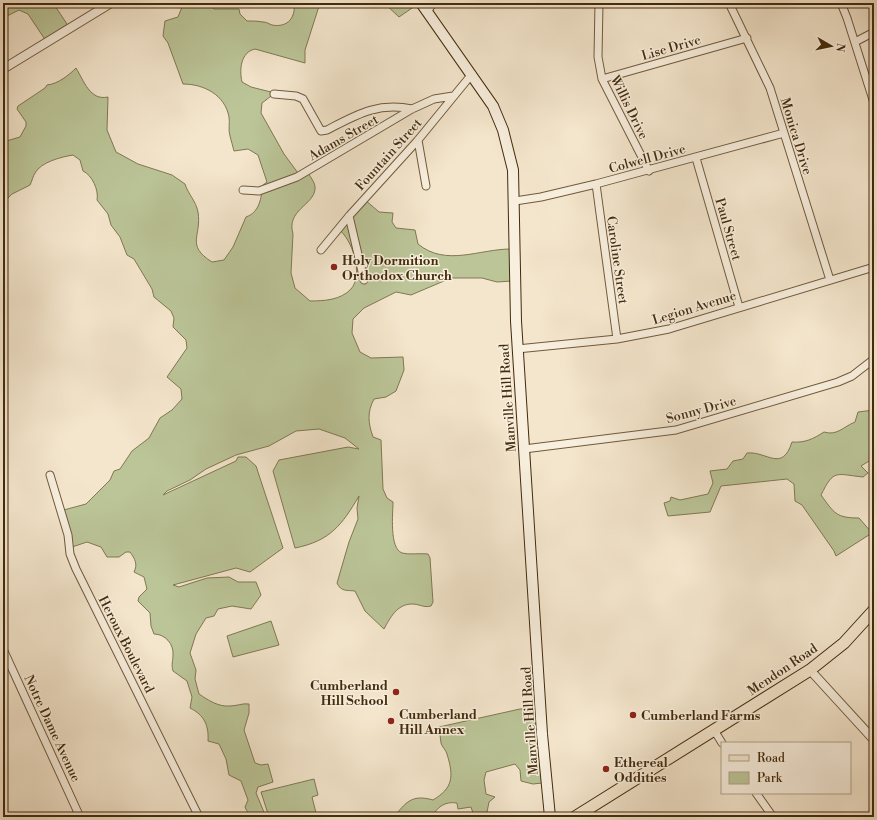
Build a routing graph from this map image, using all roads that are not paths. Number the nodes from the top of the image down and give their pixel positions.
1 (111, 3) edge
2 (421, 3) edge
3 (599, 3) edge
4 (729, 3) edge
5 (841, 3) edge
6 (430, 7) edge
7 (874, 32) edge
8 (746, 38) junction
9 (855, 42) junction
10 (3, 69) edge
11 (472, 74) junction
12 (602, 79) junction
13 (274, 94) dead end
14 (453, 96) junction
15 (874, 103) edge
16 (412, 109) junction
17 (784, 133) junction
18 (418, 140) junction
19 (696, 158) junction
20 (649, 171) junction
21 (596, 184) junction
22 (426, 186) dead end
23 (243, 190) dead end
24 (515, 201) junction
25 (349, 216) junction
26 (321, 250) dead end
27 (874, 267) edge
28 (364, 280) dead end
29 (830, 280) junction
30 (738, 307) junction
31 (617, 339) junction
32 (517, 349) junction
33 (874, 359) edge
34 (524, 449) junction
35 (50, 474) dead end
36 (874, 610) edge
37 (3, 649) edge
38 (810, 670) junction
39 (714, 730) junction
40 (874, 740) edge
41 (721, 742) edge
42 (757, 794) edge
43 (80, 817) edge
44 (199, 817) edge
45 (550, 817) edge
46 (575, 817) edge
47 (773, 817) edge

1 - 10 street
2 - 6 main road, Manville Hill Road
3 - 12 street, Willis Drive
4 - 8 street, Monica Drive
5 - 9 street
6 - 11 main road, Manville Hill Road
7 - 9 street
8 - 12 street, Lise Drive
8 - 17 street, Monica Drive
9 - 15 street
11 - 14 street, Fountain Street
11 - 24 main road, Manville Hill Road
12 - 20 street, Willis Drive
13 - 16 street
14 - 16 street, Adams Street
14 - 18 street, Fountain Street
16 - 23 street, Adams Street
17 - 19 street, Colwell Drive
17 - 29 street, Monica Drive
18 - 22 street
18 - 25 street, Fountain Street
19 - 20 street, Colwell Drive
19 - 30 street, Paul Street
20 - 21 street, Colwell Drive
21 - 24 street, Colwell Drive
21 - 31 street, Caroline Street
24 - 32 main road, Manville Hill Road
25 - 26 street, Fountain Street
25 - 28 street
27 - 29 street, Legion Avenue
29 - 30 street, Legion Avenue
30 - 31 street, Legion Avenue
31 - 32 street, Legion Avenue
32 - 34 main road, Manville Hill Road
33 - 34 street, Sonny Drive
34 - 45 main road, Manville Hill Road
35 - 44 street, Heroux Boulevard
36 - 38 main road, Mendon Road
37 - 43 street, Notre Dame Avenue
38 - 39 main road, Mendon Road
38 - 40 street
39 - 41 street
39 - 46 main road, Mendon Road
42 - 47 street

